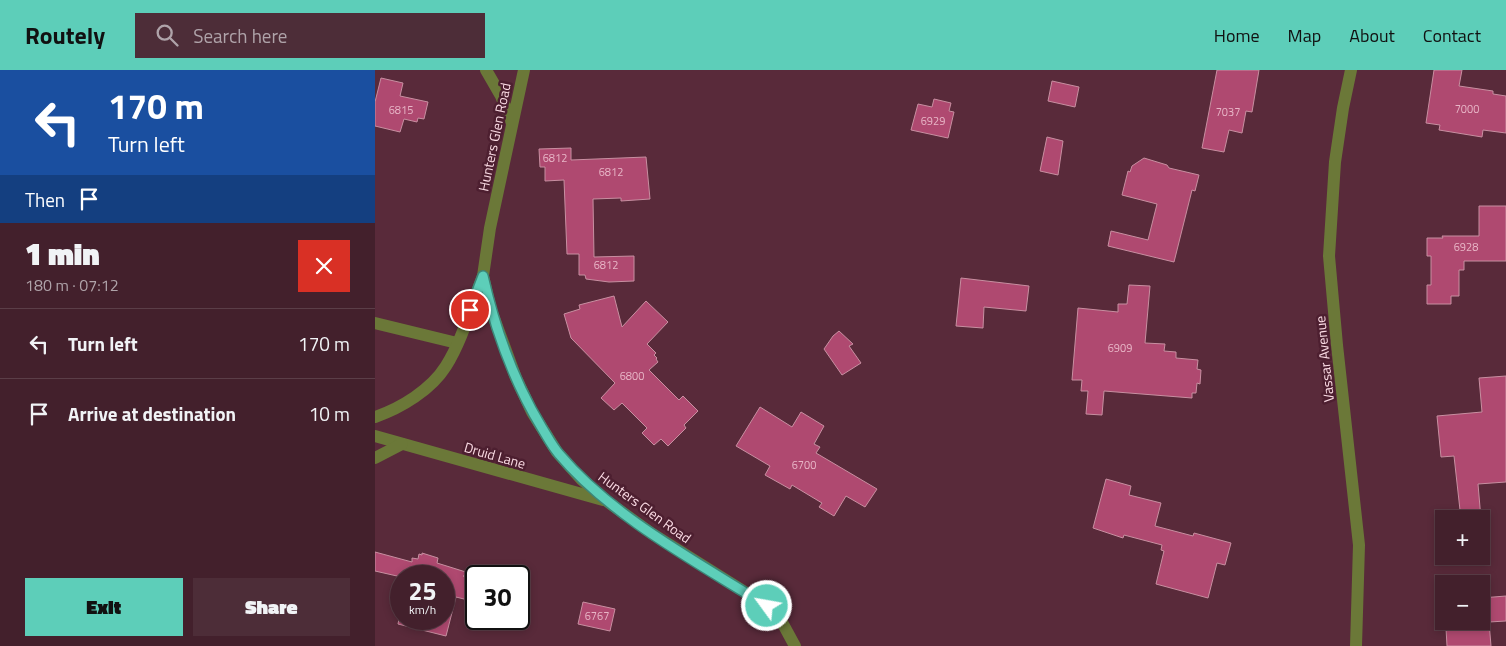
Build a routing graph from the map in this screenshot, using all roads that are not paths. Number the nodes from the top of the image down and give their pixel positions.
1 (486, 70) edge
2 (524, 70) edge
3 (1351, 70) edge
4 (512, 123) junction
5 (483, 276) junction
6 (375, 323) edge
7 (457, 343) junction
8 (375, 417) edge
9 (375, 436) edge
10 (402, 444) junction
11 (375, 458) edge
12 (608, 502) junction
13 (795, 646) edge
14 (1356, 646) edge

1 - 4 street
2 - 4 street, Hunters Glen Road
3 - 14 street, Vassar Avenue
4 - 5 street, Hunters Glen Road
5 - 7 street
5 - 12 street, Hunters Glen Road
6 - 7 street
7 - 8 street
9 - 10 street, Druid Lane
10 - 11 street
10 - 12 street, Druid Lane
12 - 13 street, Hunters Glen Road

